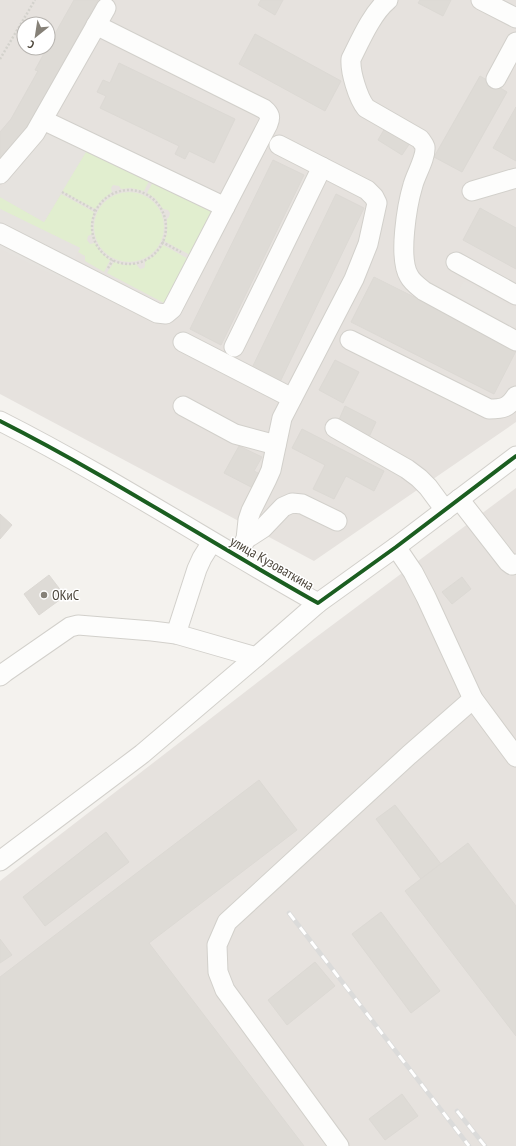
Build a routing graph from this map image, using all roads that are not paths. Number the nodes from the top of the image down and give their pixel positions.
1 (388, 0) edge
2 (481, 0) edge
3 (106, 8) dead end
4 (516, 18) edge
5 (96, 25) junction
6 (516, 42) edge
7 (496, 79) dead end
8 (43, 120) junction
9 (279, 146) dead end
10 (322, 167) junction
11 (0, 174) edge
12 (516, 178) edge
13 (472, 191) dead end
14 (225, 207) junction
15 (0, 233) edge
16 (456, 262) dead end
17 (516, 295) edge
18 (350, 340) dead end
19 (516, 341) edge
20 (183, 342) dead end
21 (234, 347) dead end
22 (516, 396) edge
23 (292, 398) junction
24 (183, 406) dead end
25 (0, 421) edge
26 (335, 428) dead end
27 (276, 445) junction
28 (516, 456) edge
29 (452, 504) junction
30 (337, 520) dead end
31 (246, 539) junction
32 (212, 542) junction
33 (396, 547) junction
34 (236, 556) junction
35 (516, 564) edge
36 (318, 603) junction
37 (176, 634) junction
38 (256, 657) junction
39 (0, 676) edge
40 (473, 700) junction
41 (516, 756) edge
42 (3, 854) edge
43 (339, 1146) edge

1 - 19 street
2 - 4 street
3 - 5 street
5 - 8 street
5 - 14 street
6 - 7 street
8 - 11 street
8 - 14 street
9 - 10 street
10 - 21 street
10 - 23 street
12 - 13 street
14 - 15 street
16 - 17 street
18 - 22 street
20 - 23 street
23 - 27 street
24 - 27 street
25 - 32 street, улица Кузоваткина
26 - 29 street
27 - 31 street
28 - 29 street, улица Кузоваткина
29 - 33 street, улица Кузоваткина
29 - 35 street
30 - 31 street
31 - 34 street
32 - 34 street, улица Кузоваткина
32 - 37 street
33 - 36 street, улица Кузоваткина
33 - 40 street
34 - 36 street, улица Кузоваткина
36 - 38 street
37 - 38 street
37 - 39 street
38 - 42 street
40 - 41 street
40 - 43 street

